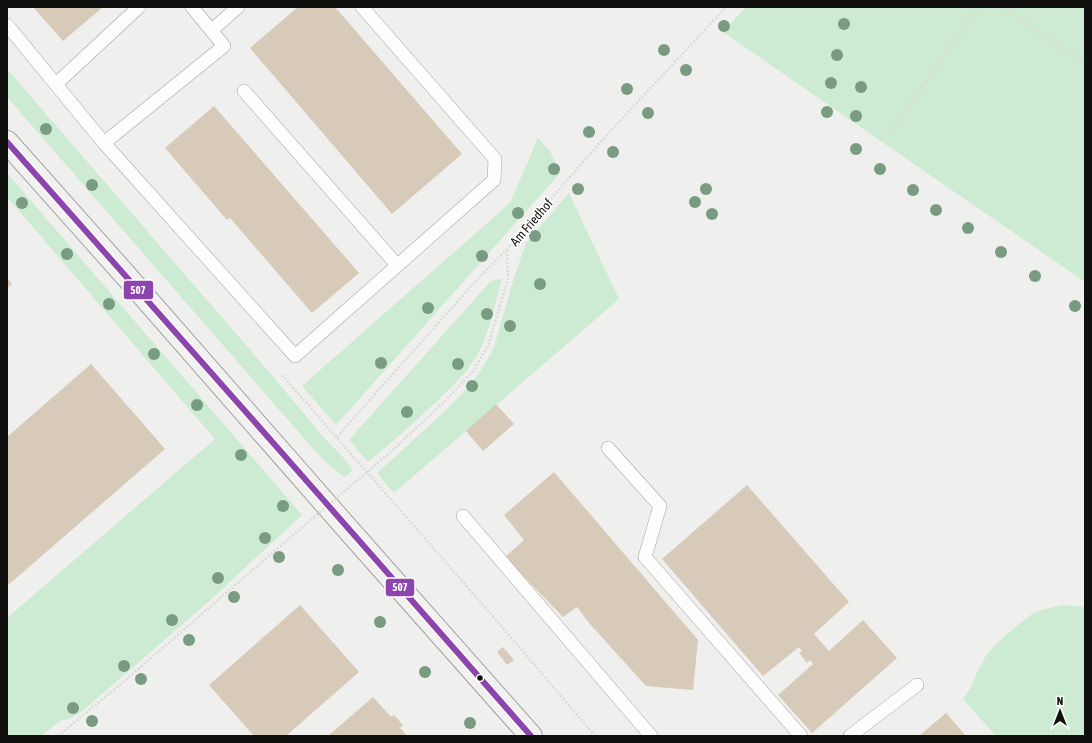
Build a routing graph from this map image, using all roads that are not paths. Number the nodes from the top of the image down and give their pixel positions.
1 (139, 7) edge
2 (192, 7) edge
3 (238, 7) edge
4 (362, 7) edge
5 (7, 25) edge
6 (212, 30) junction
7 (56, 84) junction
8 (244, 91) dead end
9 (7, 142) edge
10 (104, 143) junction
11 (397, 265) junction
12 (608, 448) dead end
13 (463, 516) dead end
14 (917, 685) dead end
15 (531, 736) edge
16 (651, 736) edge
17 (801, 736) edge
18 (850, 736) edge

1 - 7 lane
2 - 6 lane
3 - 6 lane
4 - 11 lane
5 - 7 lane
6 - 10 lane
7 - 10 lane
8 - 11 lane
9 - 15 main road
10 - 11 lane
12 - 17 lane
13 - 16 lane
14 - 18 lane

